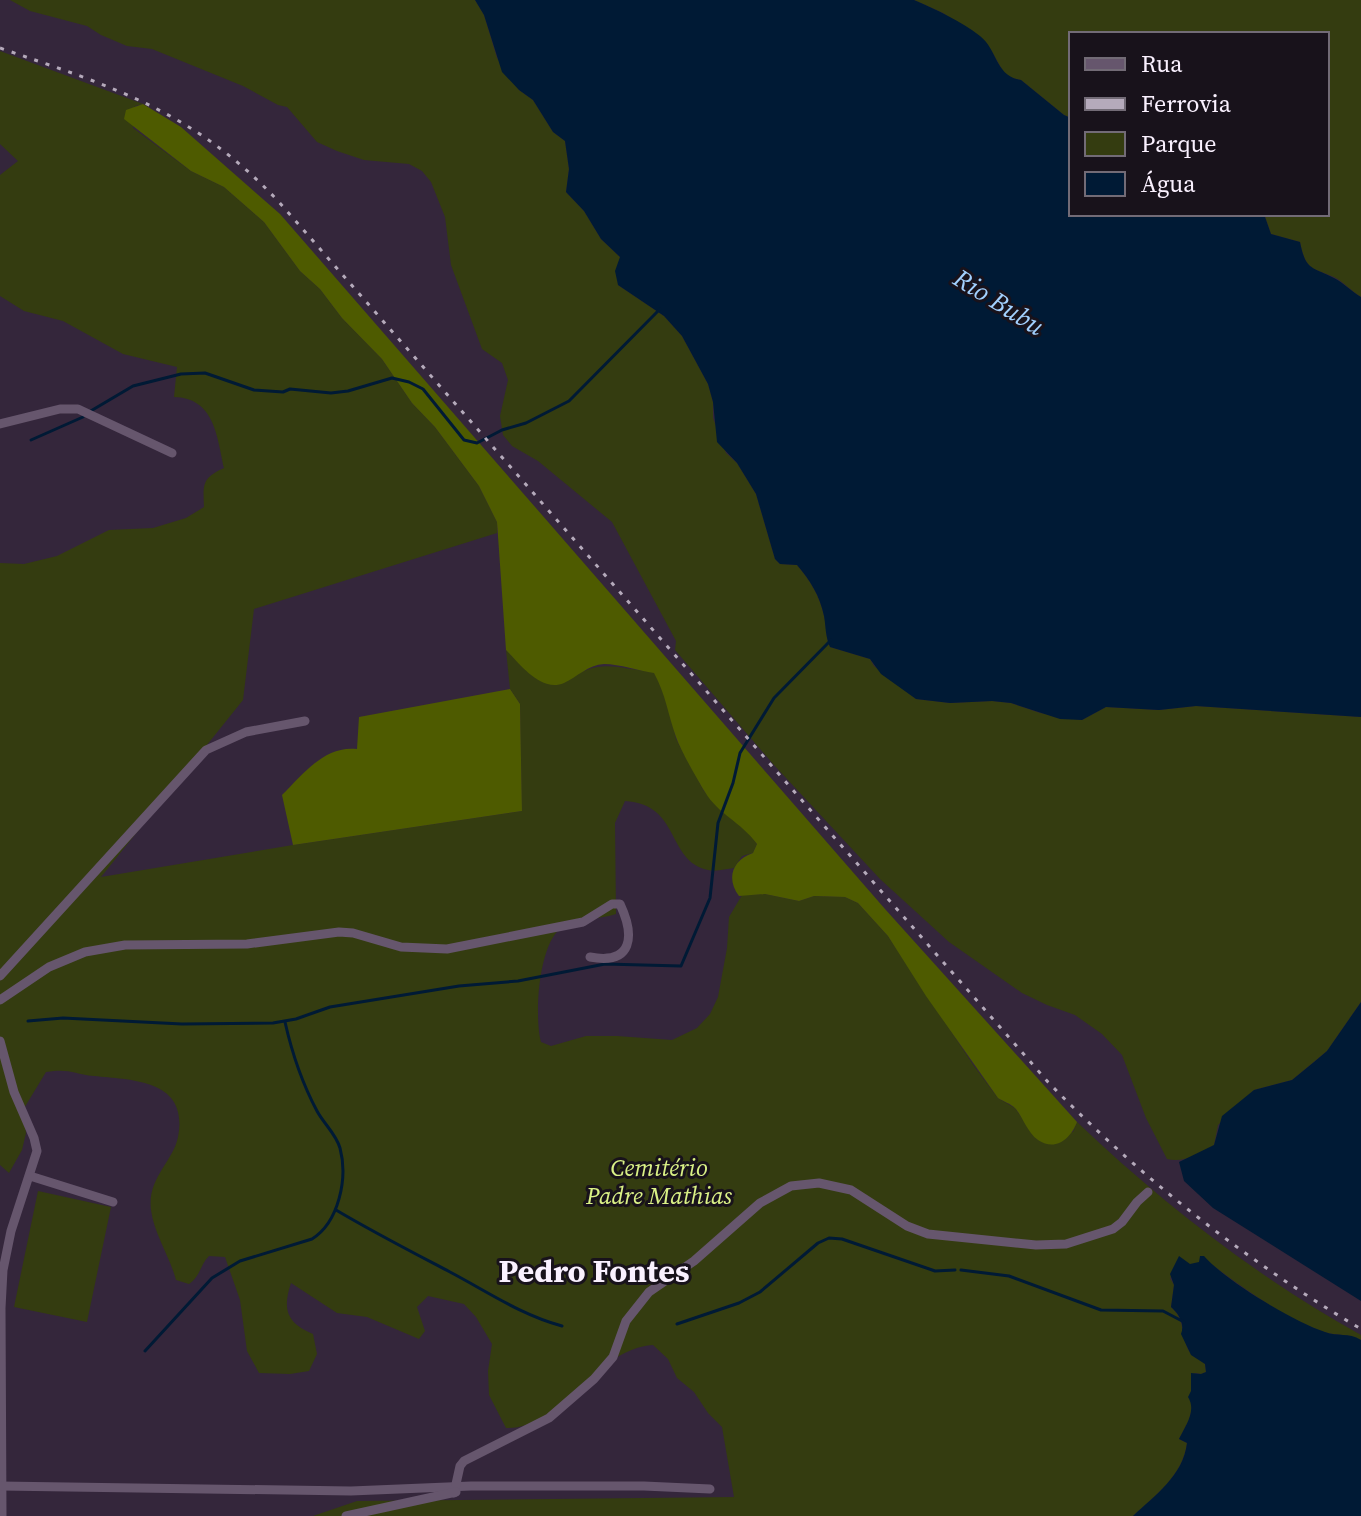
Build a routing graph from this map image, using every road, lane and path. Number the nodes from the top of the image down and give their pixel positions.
1 (0, 424) edge
2 (172, 453) dead end
3 (305, 721) dead end
4 (590, 957) dead end
5 (0, 976) edge
6 (0, 1000) edge
7 (0, 1041) edge
8 (30, 1176) junction
9 (1148, 1192) dead end
10 (113, 1202) dead end
11 (0, 1228) edge
12 (11, 1231) junction
13 (1, 1486) edge
14 (710, 1489) dead end
15 (454, 1490) junction
16 (2, 1516) edge
17 (346, 1516) edge

1 - 2 street
3 - 5 street
4 - 6 street
7 - 8 street
8 - 10 street
8 - 12 street
9 - 15 street
11 - 12 street
12 - 13 street
13 - 15 street
13 - 16 street
14 - 15 street
15 - 17 street

